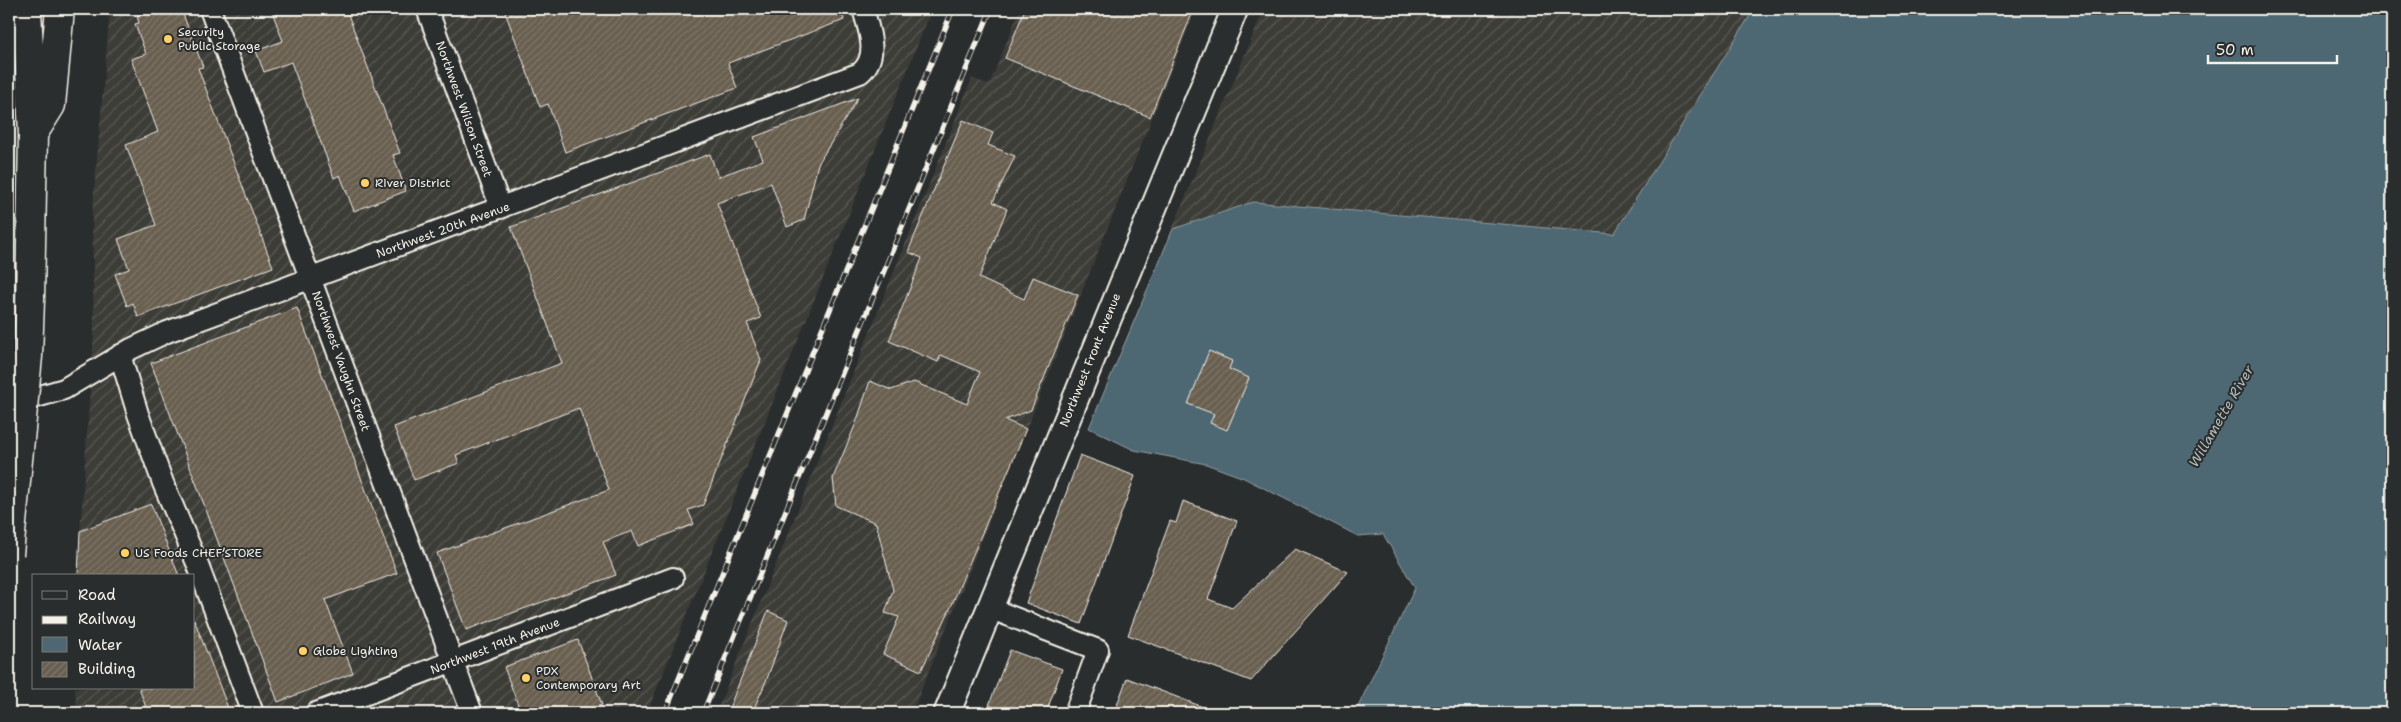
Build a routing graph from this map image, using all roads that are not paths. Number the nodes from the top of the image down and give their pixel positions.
1 (27, 9) edge
2 (60, 9) edge
3 (210, 9) edge
4 (427, 9) edge
5 (863, 9) edge
6 (1235, 9) edge
7 (33, 134) junction
8 (502, 208) junction
9 (310, 279) junction
10 (120, 356) junction
11 (9, 406) edge
12 (9, 554) edge
13 (673, 578) dead end
14 (989, 608) junction
15 (453, 663) junction
16 (253, 713) edge
17 (316, 713) edge
18 (472, 713) edge
19 (947, 713) edge
20 (1076, 713) edge

1 - 7 highway
2 - 7 highway
3 - 9 street, Northwest Vaughn Street
4 - 8 street, Northwest Wilson Street
5 - 8 street, Northwest 20th Avenue
6 - 14 main road, Northwest Front Avenue
7 - 12 highway, bridge
8 - 9 street, Northwest 20th Avenue
9 - 10 street, Northwest 20th Avenue
9 - 15 street, Northwest Vaughn Street
10 - 11 street, Northwest 20th Avenue
10 - 16 street
13 - 15 street, Northwest 19th Avenue
14 - 19 main road, Northwest Front Avenue
14 - 20 street
15 - 17 street, Northwest 19th Avenue
15 - 18 street, Northwest Vaughn Street

